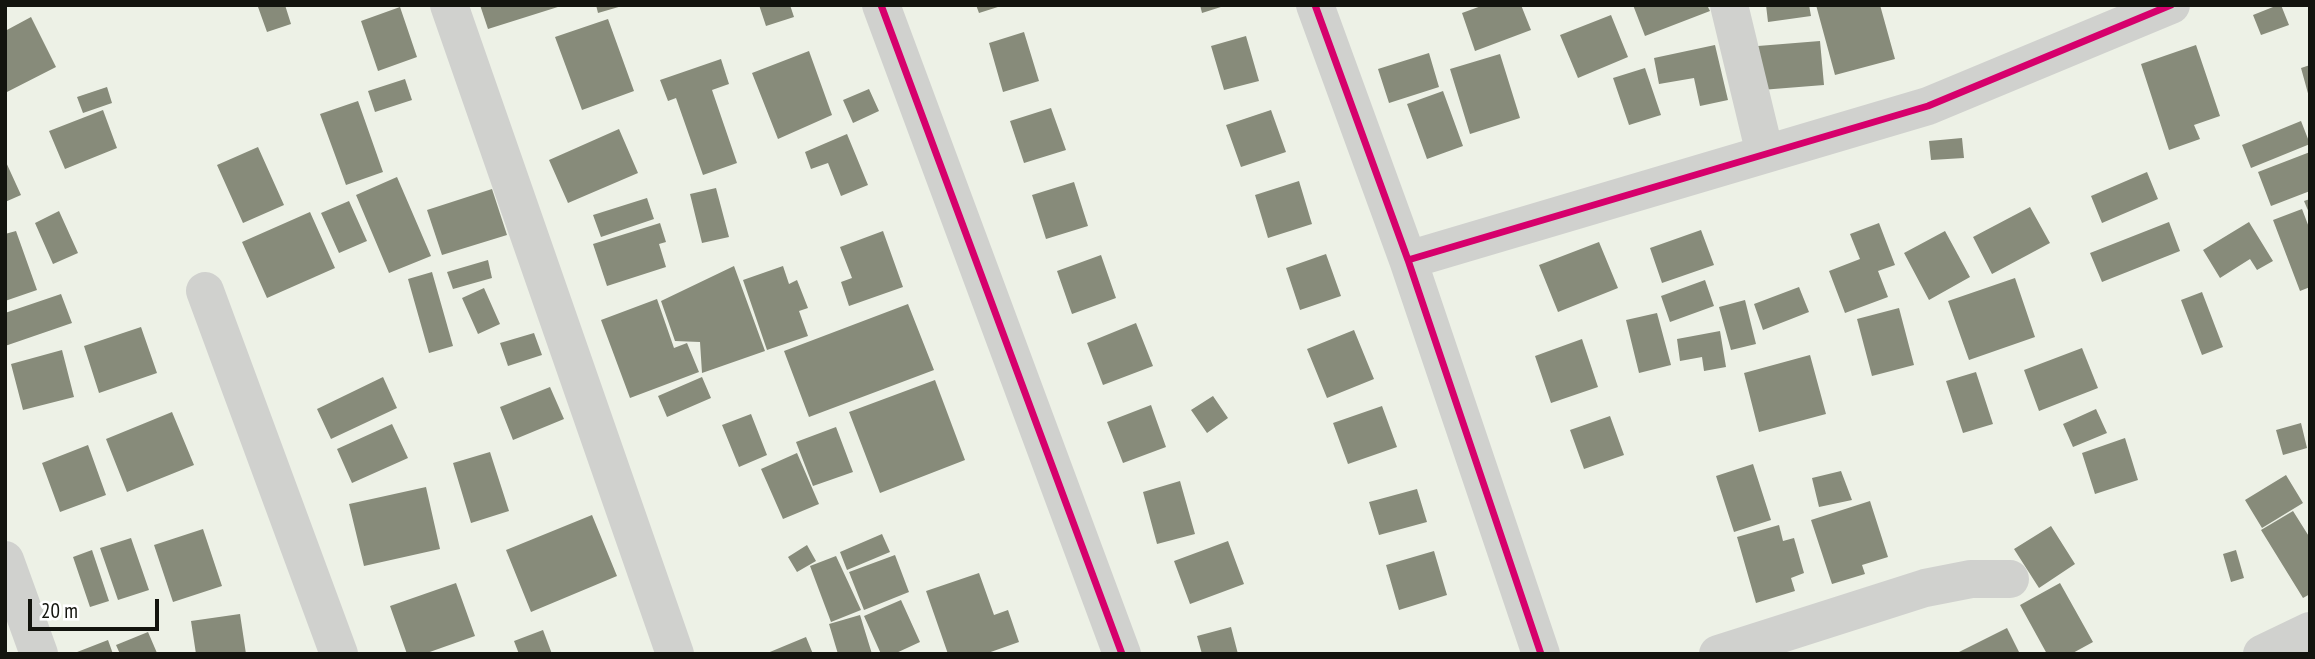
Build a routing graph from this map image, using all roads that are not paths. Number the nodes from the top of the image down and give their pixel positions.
1 (449, 5) edge
2 (881, 5) edge
3 (1315, 5) edge
4 (1729, 5) edge
5 (2171, 5) edge
6 (1765, 154) junction
7 (1408, 260) junction
8 (205, 291) dead end
9 (5, 560) edge
10 (2010, 579) dead end
11 (2310, 631) edge
12 (39, 654) edge
13 (339, 654) edge
14 (675, 654) edge
15 (1121, 654) edge
16 (1541, 654) edge
17 (1718, 654) edge
18 (2262, 654) edge

1 - 14 street
2 - 15 street
3 - 7 street
4 - 6 street
5 - 6 street
6 - 7 street
7 - 16 street
8 - 13 street
9 - 12 street
10 - 17 street
11 - 18 street

